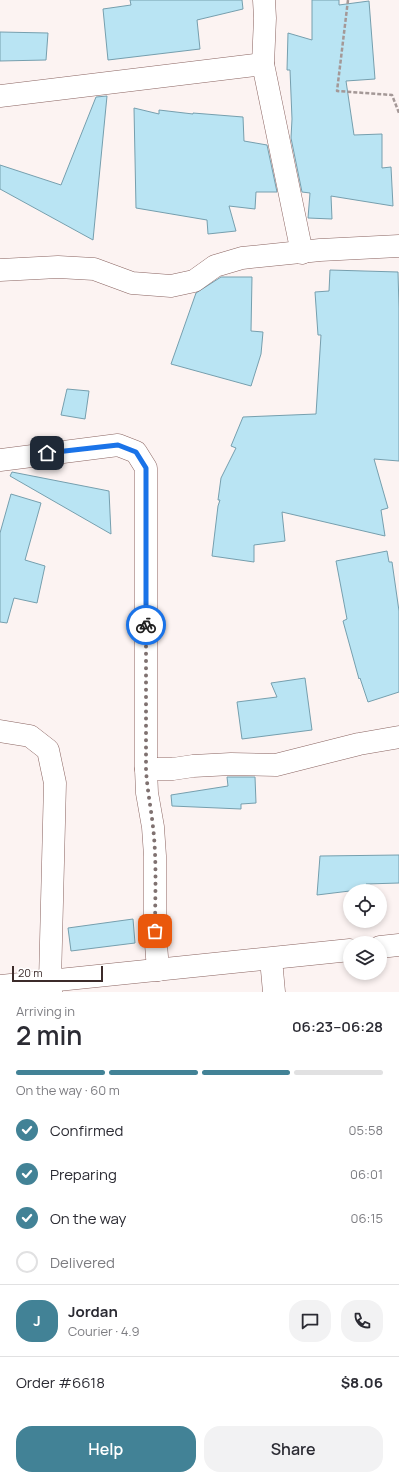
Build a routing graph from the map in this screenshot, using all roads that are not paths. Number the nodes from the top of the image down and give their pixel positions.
1 (264, 0) edge
2 (263, 64) junction
3 (0, 96) edge
4 (399, 246) edge
5 (302, 253) junction
6 (0, 270) edge
7 (0, 460) edge
8 (0, 731) edge
9 (399, 737) edge
10 (146, 769) junction
11 (399, 944) edge
12 (387, 946) edge
13 (343, 951) edge
14 (271, 959) junction
15 (158, 970) junction
16 (0, 986) edge
17 (50, 986) edge
18 (274, 992) edge

1 - 2 street
2 - 3 street
2 - 5 street
4 - 5 street
5 - 6 street
7 - 10 street
8 - 17 street
9 - 10 street
10 - 15 street
11 - 12 street
13 - 14 street
14 - 15 street
14 - 18 street
15 - 17 street
16 - 17 street

